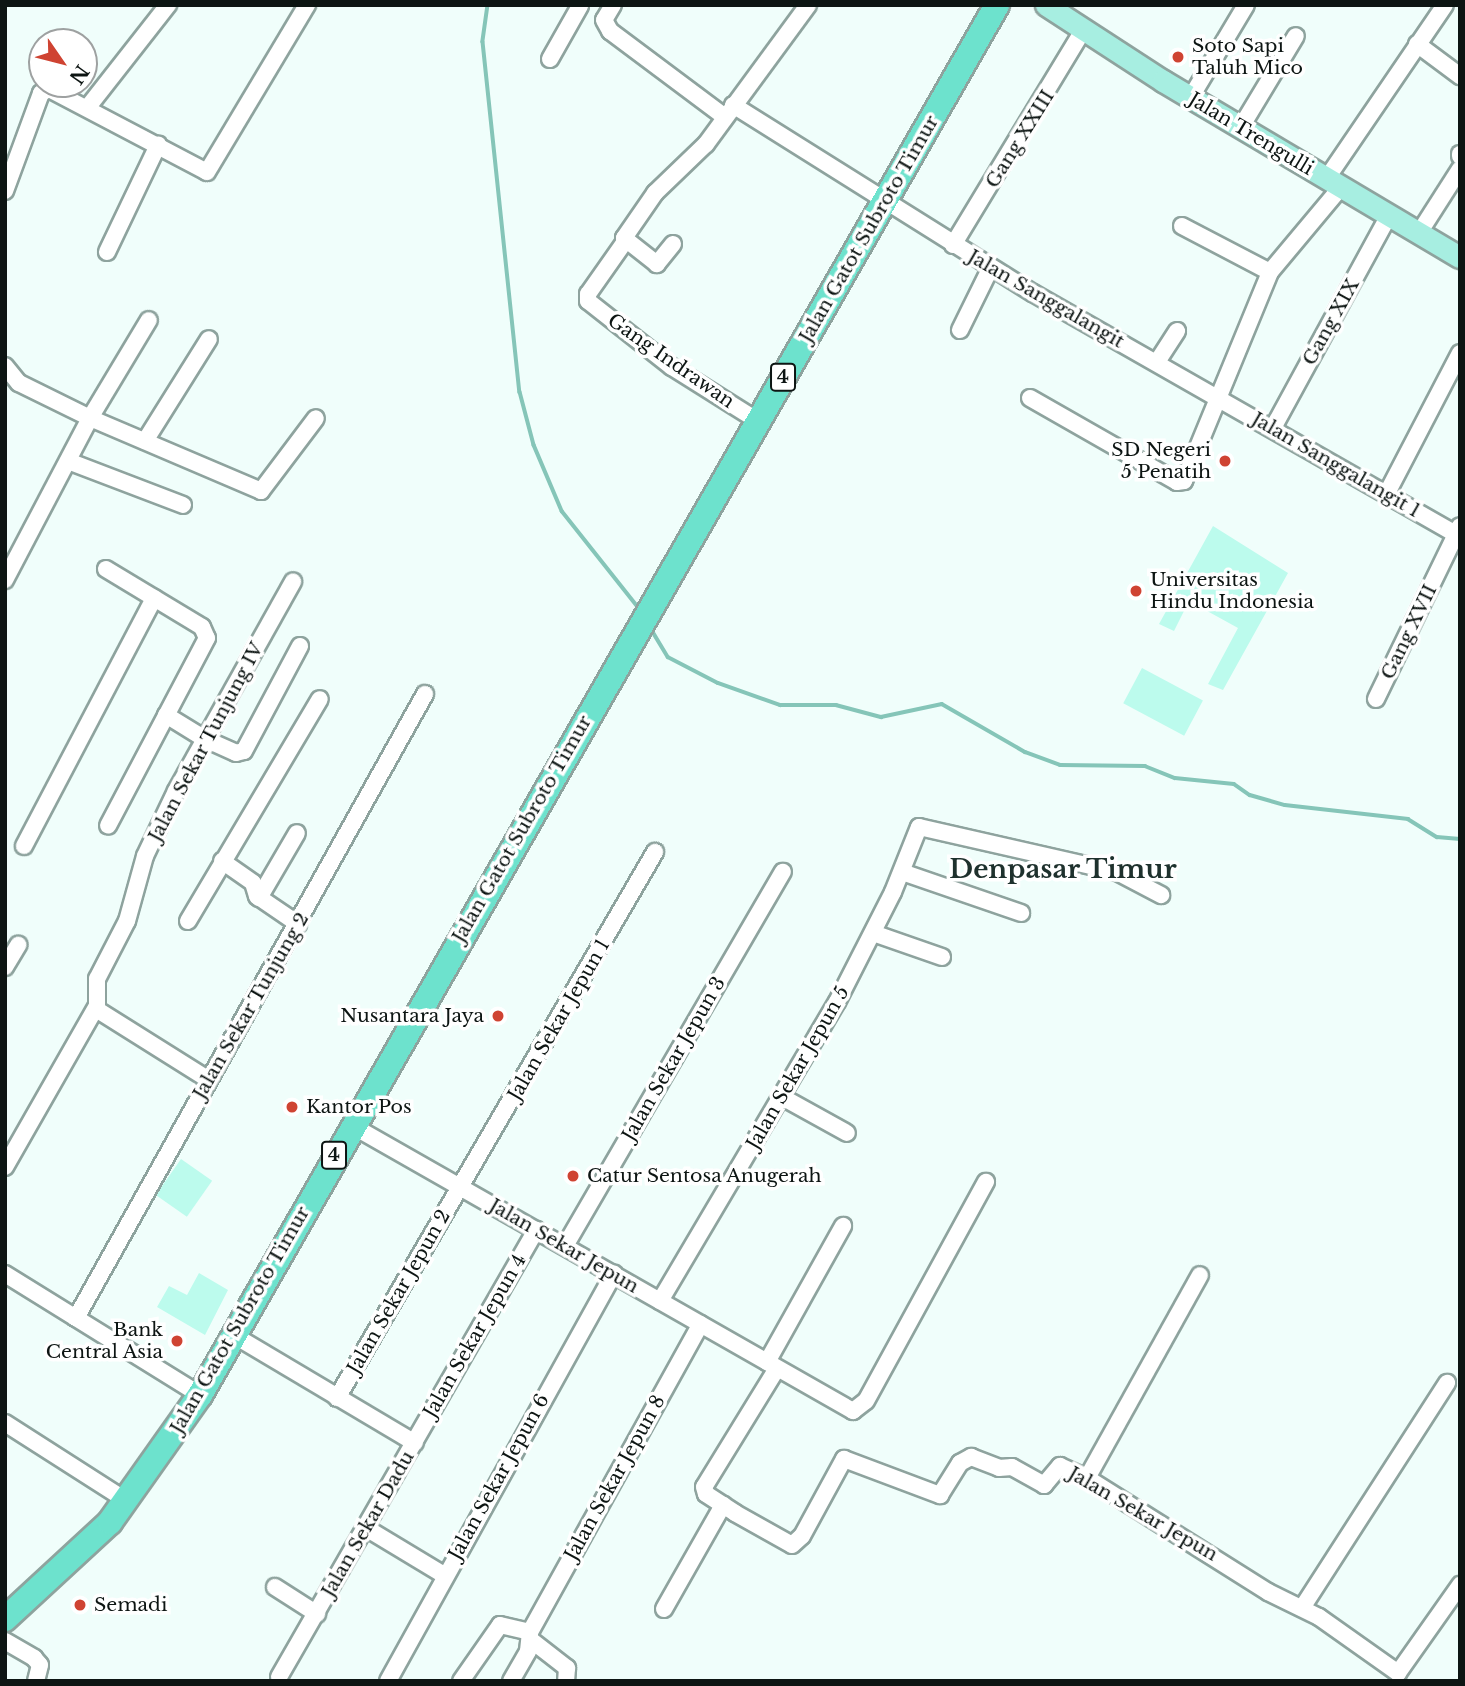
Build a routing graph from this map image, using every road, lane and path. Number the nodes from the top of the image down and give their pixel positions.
1 (168, 5) edge
2 (307, 5) edge
3 (580, 5) edge
4 (613, 5) edge
5 (808, 5) edge
6 (997, 5) edge
7 (1046, 5) edge
8 (1246, 5) edge
9 (1445, 5) edge
10 (604, 22) junction
11 (1083, 30) junction
12 (1296, 36) dead end
13 (1417, 44) junction
14 (550, 60) dead end
15 (1460, 76) edge
16 (1191, 97) junction
17 (88, 107) junction
18 (729, 111) junction
19 (1241, 127) junction
20 (158, 145) junction
21 (1460, 169) edge
22 (1334, 183) junction
23 (5, 191) edge
24 (882, 201) junction
25 (1389, 215) junction
26 (1182, 226) dead end
27 (1419, 233) junction
28 (626, 240) junction
29 (673, 244) dead end
30 (953, 245) junction
31 (107, 251) dead end
32 (1460, 257) edge
33 (991, 267) junction
34 (1270, 272) junction
35 (149, 320) dead end
36 (960, 330) dead end
37 (1177, 331) dead end
38 (209, 339) dead end
39 (1460, 353) edge
40 (1157, 362) junction
41 (5, 366) edge
42 (1217, 395) junction
43 (1030, 398) dead end
44 (90, 418) junction
45 (316, 418) dead end
46 (758, 421) junction
47 (1273, 428) junction
48 (145, 441) junction
49 (68, 461) junction
50 (1387, 495) junction
51 (183, 505) dead end
52 (1458, 530) edge
53 (106, 569) dead end
54 (5, 580) edge
55 (293, 582) dead end
56 (154, 598) junction
57 (300, 646) dead end
58 (425, 694) dead end
59 (320, 699) dead end
60 (1376, 699) dead end
61 (166, 715) junction
62 (205, 738) junction
63 (108, 826) dead end
64 (296, 833) dead end
65 (24, 846) dead end
66 (654, 852) dead end
67 (222, 862) junction
68 (783, 872) dead end
69 (902, 872) junction
70 (1161, 895) dead end
71 (259, 898) junction
72 (1021, 913) dead end
73 (188, 921) dead end
74 (298, 924) junction
75 (873, 933) junction
76 (18, 945) dead end
77 (942, 957) dead end
78 (5, 967) edge
79 (96, 1009) junction
80 (209, 1080) junction
81 (782, 1097) junction
82 (351, 1125) junction
83 (847, 1133) dead end
84 (5, 1167) edge
85 (986, 1182) dead end
86 (461, 1187) junction
87 (843, 1226) dead end
88 (536, 1230) junction
89 (565, 1246) junction
90 (5, 1274) edge
91 (614, 1274) junction
92 (1200, 1275) dead end
93 (660, 1301) junction
94 (76, 1318) junction
95 (701, 1324) junction
96 (235, 1336) junction
97 (771, 1366) junction
98 (1447, 1383) dead end
99 (200, 1395) junction
100 (337, 1398) junction
101 (8, 1430) edge
102 (415, 1443) junction
103 (1087, 1478) junction
104 (127, 1501) junction
105 (723, 1505) junction
106 (366, 1528) junction
107 (444, 1575) junction
108 (1460, 1586) edge
109 (275, 1587) dead end
110 (1302, 1608) junction
111 (664, 1609) dead end
112 (317, 1614) junction
113 (5, 1619) edge
114 (530, 1636) junction
115 (5, 1641) edge
116 (279, 1677) dead end
117 (36, 1681) edge
118 (388, 1681) edge
119 (461, 1681) edge
120 (511, 1681) edge
121 (566, 1681) edge

1 - 17 street
2 - 20 street
3 - 10 street, Jalan Sanggalangit
3 - 14 street
4 - 10 street
5 - 18 street
6 - 24 highway, Jalan Gatot Subroto Timur / 4
7 - 11 main road, Jalan Trengulli
8 - 16 street
9 - 13 street
10 - 18 street, Jalan Sanggalangit
11 - 16 main road, Jalan Trengulli
11 - 30 street, Gang XXIII
12 - 19 street
13 - 15 street
13 - 22 street
16 - 19 main road, Jalan Trengulli
17 - 20 street
17 - 23 street
18 - 24 street, Jalan Sanggalangit
18 - 28 street
19 - 22 main road, Jalan Trengulli
20 - 31 street
21 - 27 street
22 - 25 main road, Jalan Trengulli
22 - 34 street
24 - 30 street, Jalan Sanggalangit
24 - 46 highway, Jalan Gatot Subroto Timur / 4
25 - 27 main road, Jalan Trengulli
25 - 47 street, Gang XIX
26 - 34 street
27 - 32 main road, Jalan Trengulli
28 - 29 street
28 - 46 street, Gang Indrawan
30 - 33 street, Jalan Sanggalangit
33 - 36 street
33 - 40 street, Jalan Sanggalangit
34 - 42 street
35 - 44 street
37 - 40 street
38 - 48 street
39 - 50 street
40 - 42 street, Jalan Sanggalangit
41 - 44 street
42 - 43 street
42 - 47 street, Jalan Sanggalangit 1
44 - 48 street
44 - 49 street
45 - 48 street
46 - 82 highway, Jalan Gatot Subroto Timur / 4
47 - 50 street, Jalan Sanggalangit 1
49 - 51 street
49 - 54 street
50 - 52 street, Jalan Sanggalangit 1
52 - 60 street, Gang XVII
53 - 56 street
55 - 62 street, Jalan Sekar Tunjung IV
56 - 61 street
56 - 65 street
57 - 62 street
58 - 74 street, Jalan Sekar Tunjung 2
59 - 67 street
61 - 62 street
61 - 63 street
62 - 79 street, Jalan Sekar Tunjung IV
64 - 71 street
66 - 86 street, Jalan Sekar Jepun 1
67 - 71 street
67 - 73 street
68 - 89 street, Jalan Sekar Jepun 3
69 - 70 street, Jalan Sekar Jepun 5
69 - 72 street
69 - 75 street, Jalan Sekar Jepun 5
71 - 74 street
74 - 80 street, Jalan Sekar Tunjung 2
75 - 77 street
75 - 81 street, Jalan Sekar Jepun 5
76 - 78 street
79 - 80 street
79 - 84 street, Jalan Sekar Tunjung IV
80 - 94 street, Jalan Sekar Tunjung 2
81 - 83 street
81 - 93 street, Jalan Sekar Jepun 5
82 - 86 street, Jalan Sekar Jepun
82 - 96 highway, Jalan Gatot Subroto Timur / 4
85 - 97 street, Jalan Sekar Jepun
86 - 88 street, Jalan Sekar Jepun
86 - 100 street, Jalan Sekar Jepun 2
87 - 97 street
88 - 89 street, Jalan Sekar Jepun
88 - 102 street, Jalan Sekar Jepun 4
89 - 91 street, Jalan Sekar Jepun
90 - 94 street
91 - 93 street, Jalan Sekar Jepun
91 - 107 street, Jalan Sekar Jepun 6
92 - 103 street
93 - 95 street, Jalan Sekar Jepun
94 - 99 street
95 - 97 street, Jalan Sekar Jepun
95 - 114 street, Jalan Sekar Jepun 8
96 - 99 highway, Jalan Gatot Subroto Timur / 4
96 - 100 street, Jalan Sekar Dadu
97 - 105 street
98 - 110 street
99 - 104 highway, Jalan Gatot Subroto Timur / 4
100 - 102 street, Jalan Sekar Dadu
101 - 104 street
102 - 106 street, Jalan Sekar Dadu
103 - 105 street, Jalan Sekar Jepun
103 - 110 street, Jalan Sekar Jepun
104 - 113 highway, Jalan Gatot Subroto Timur / 4
105 - 111 street
106 - 107 street
106 - 112 street, Jalan Sekar Dadu
107 - 118 street, Jalan Sekar Jepun 6
108 - 110 street, Jalan Sekar Jepun
109 - 112 street
112 - 116 street, Jalan Sekar Dadu
114 - 119 street
114 - 120 street, Jalan Sekar Jepun 8
114 - 121 street
115 - 117 street

